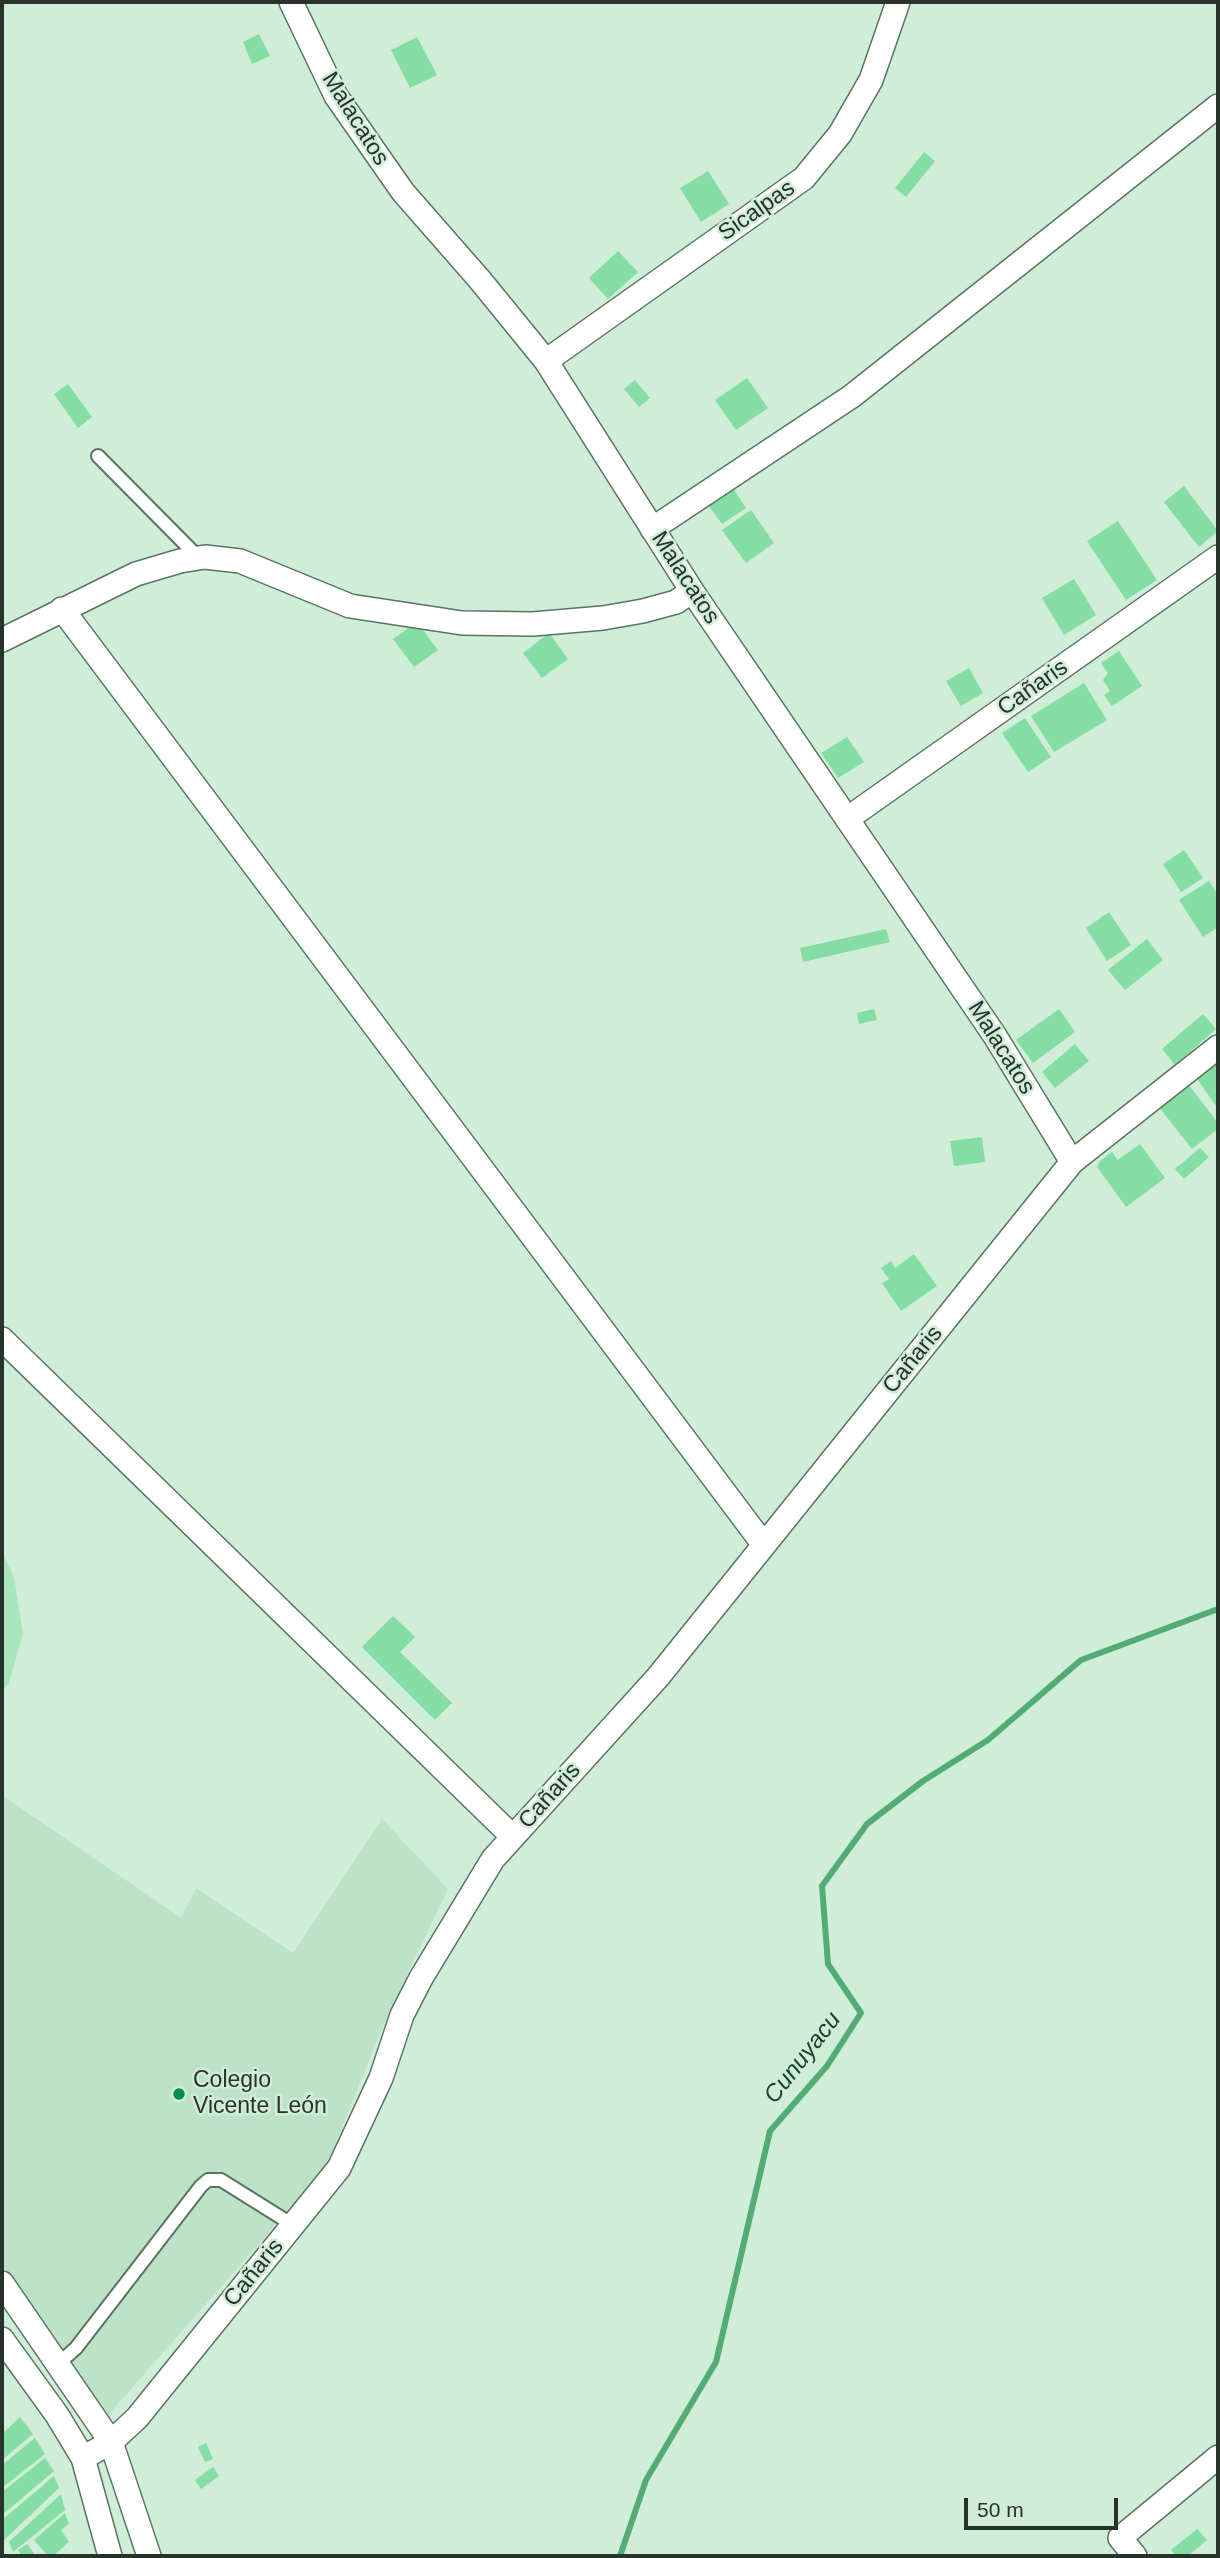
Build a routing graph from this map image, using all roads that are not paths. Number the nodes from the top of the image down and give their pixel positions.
1 (291, 2) edge
2 (898, 2) edge
3 (1218, 106) edge
4 (546, 360) junction
5 (98, 456) dead end
6 (652, 529) junction
7 (1218, 557) edge
8 (199, 558) junction
9 (692, 591) junction
10 (62, 609) junction
11 (2, 640) edge
12 (848, 819) junction
13 (1218, 1046) edge
14 (1072, 1162) junction
15 (2, 1339) edge
16 (764, 1545) junction
17 (513, 1837) junction
18 (293, 2225) junction
19 (2, 2283) edge
20 (2, 2339) edge
21 (58, 2364) junction
22 (111, 2442) junction
23 (1218, 2457) edge
24 (83, 2458) junction
25 (143, 2553) edge
26 (110, 2556) edge
27 (1135, 2556) edge

1 - 4 street, Malacatos
2 - 4 street, Sicalpas
3 - 6 street
4 - 6 street, Malacatos
5 - 8 lane
6 - 9 street, Malacatos
7 - 12 street, Cañaris
8 - 9 street
8 - 10 street
9 - 12 street, Malacatos
10 - 11 street
10 - 16 street
12 - 14 street, Malacatos
13 - 14 street, Cañaris
14 - 16 street, Cañaris
15 - 17 street
16 - 17 street, Cañaris
17 - 18 street, Cañaris
18 - 21 lane
18 - 22 street, Cañaris
19 - 21 street
20 - 24 street
21 - 22 street
22 - 24 street, Cañaris
22 - 25 street
23 - 27 street
24 - 26 street

